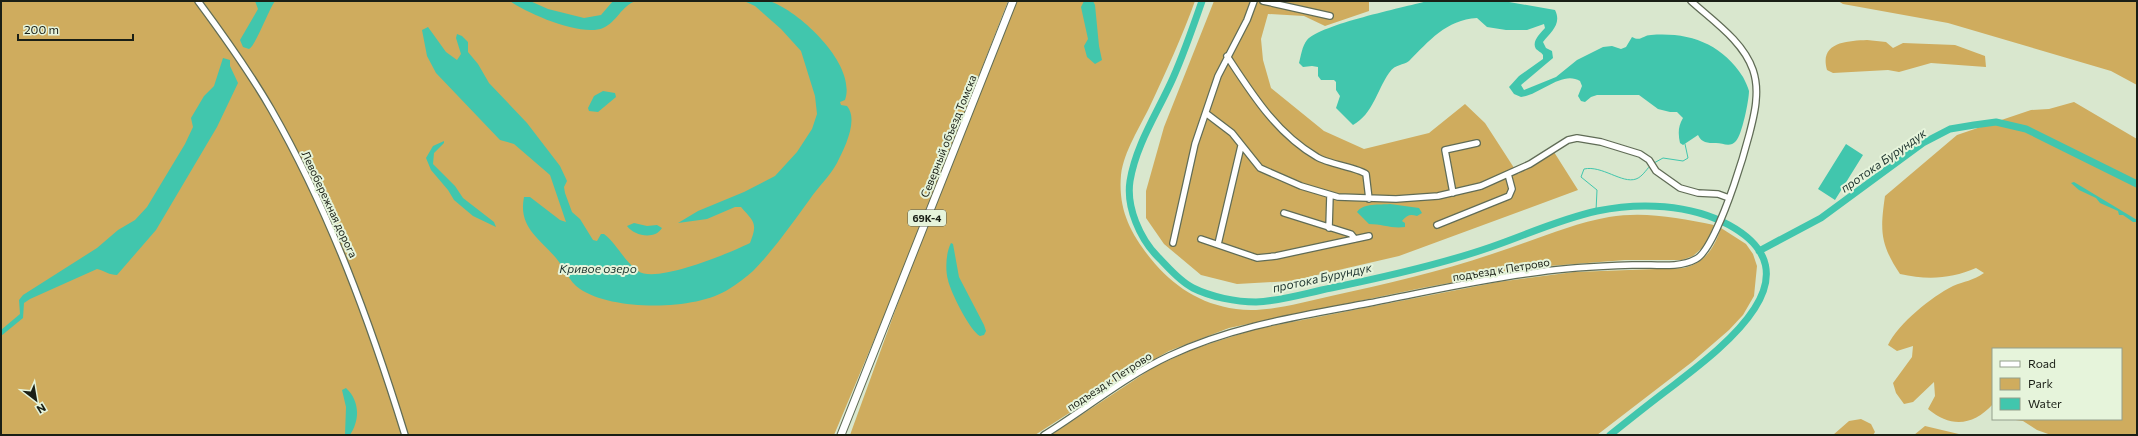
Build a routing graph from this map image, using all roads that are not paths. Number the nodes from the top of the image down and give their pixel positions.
1 (198, 1) edge
2 (1013, 1) edge
3 (1254, 1) edge
4 (1263, 1) edge
5 (1691, 1) edge
6 (1330, 16) dead end
7 (1227, 56) junction
8 (1207, 114) junction
9 (1477, 143) dead end
10 (1241, 146) junction
11 (1508, 174) junction
12 (1453, 193) junction
13 (1330, 195) junction
14 (1729, 198) junction
15 (1369, 199) junction
16 (1284, 213) dead end
17 (1437, 225) dead end
18 (1329, 228) junction
19 (1369, 236) dead end
20 (1201, 239) dead end
21 (1354, 239) junction
22 (1173, 243) dead end
23 (1218, 244) junction
24 (405, 435) edge
25 (841, 435) edge
26 (1044, 435) edge

1 - 24 street, Левобережная дорога
2 - 25 main road, Северный объезд Томска / 69К-4
3 - 7 street
4 - 6 street
5 - 14 street, подъезд к Петрово
7 - 8 street
7 - 15 street
8 - 10 street
8 - 22 street
9 - 12 street
10 - 13 street
10 - 23 street
11 - 12 street
11 - 14 street
11 - 17 street
12 - 15 street
13 - 15 street
13 - 18 street
14 - 26 street, подъезд к Петрово
16 - 18 street
18 - 21 street
19 - 21 street
20 - 23 street
21 - 23 street

